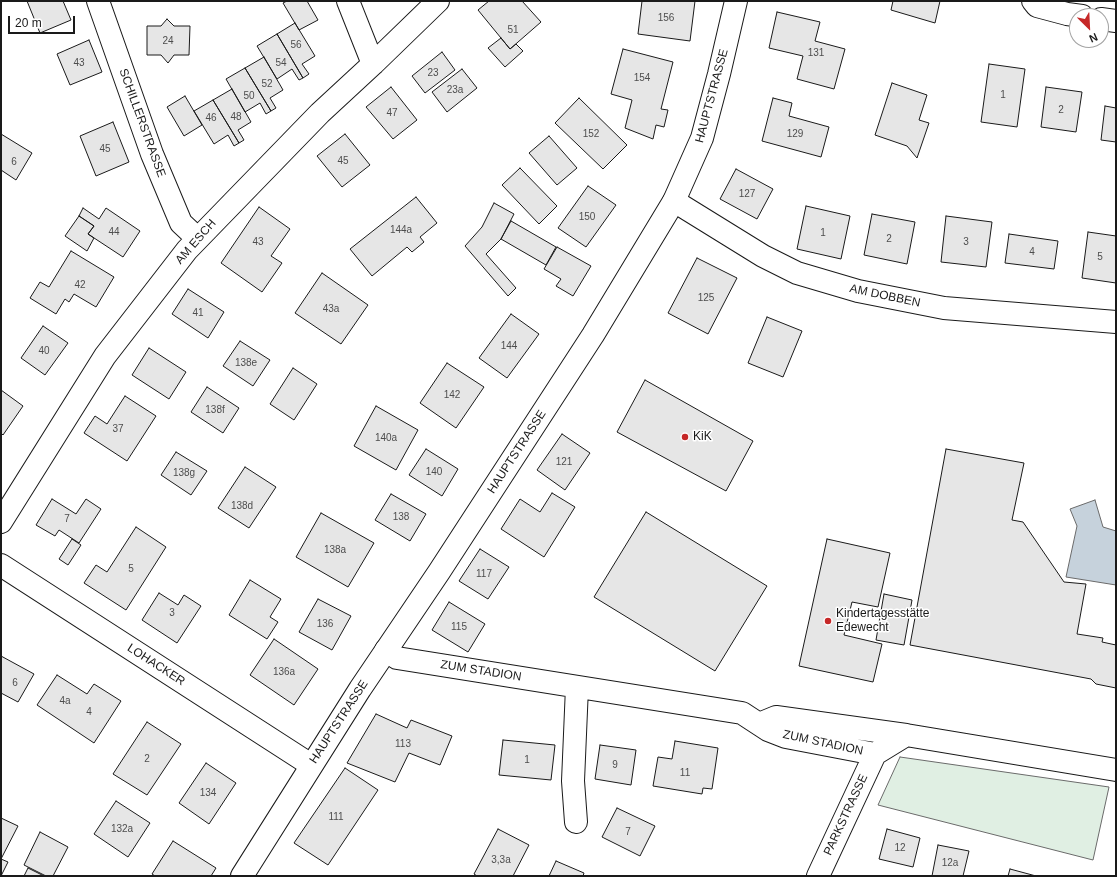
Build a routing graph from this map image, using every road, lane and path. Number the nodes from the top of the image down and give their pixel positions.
1 (98, 1) edge
2 (348, 1) edge
3 (438, 1) edge
4 (736, 1) edge
5 (1033, 1) edge
6 (1069, 14) edge
7 (373, 64) junction
8 (674, 201) junction
9 (197, 238) junction
10 (1116, 322) edge
11 (1, 522) edge
12 (1, 564) edge
13 (386, 650) junction
14 (577, 687) junction
15 (759, 724) junction
16 (906, 735) junction
17 (875, 754) junction
18 (311, 766) junction
19 (1116, 770) edge
20 (576, 822) dead end
21 (242, 876) edge
22 (818, 876) edge

1 - 9 street, SCHILLERSTRASSE
2 - 7 street
3 - 7 street, AM ESCH
4 - 8 street, HAUPTSTRASSE
5 - 6 street
7 - 9 street, AM ESCH
8 - 10 street, AM DOBBEN
8 - 13 street, HAUPTSTRASSE
9 - 11 street, AM ESCH
12 - 18 street, LOHACKER
13 - 14 street, ZUM STADION
13 - 18 street, HAUPTSTRASSE
14 - 15 street, ZUM STADION
14 - 20 street
15 - 16 street
15 - 17 street, ZUM STADION
16 - 17 street, ZUM STADION
16 - 19 street
17 - 22 street, PARKSTRASSE
18 - 21 street, HAUPTSTRASSE

